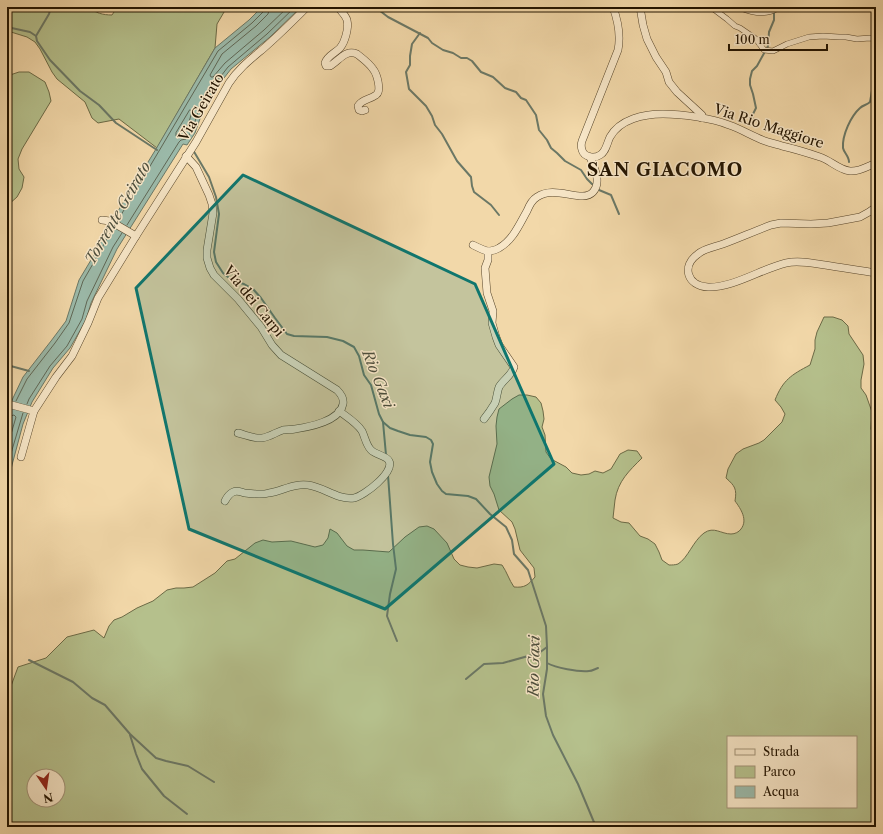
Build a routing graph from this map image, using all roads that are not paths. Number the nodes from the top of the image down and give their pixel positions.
1 (307, 7) edge
2 (338, 7) edge
3 (613, 7) edge
4 (640, 7) edge
5 (711, 7) edge
6 (741, 7) edge
7 (777, 10) edge
8 (876, 39) edge
9 (365, 110) dead end
10 (702, 118) junction
11 (187, 154) junction
12 (590, 157) junction
13 (876, 163) edge
14 (876, 207) edge
15 (106, 221) dead end
16 (133, 234) junction
17 (473, 245) dead end
18 (488, 251) junction
19 (876, 273) edge
20 (8, 403) edge
21 (32, 411) junction
22 (339, 411) junction
23 (484, 418) dead end
24 (238, 433) dead end
25 (20, 457) dead end
26 (225, 501) dead end

1 - 11 street, Via Geirato
2 - 9 street
3 - 12 street
4 - 10 street
5 - 8 street
6 - 7 street
10 - 12 street, Via Rio Maggiore
10 - 13 street, Via Rio Maggiore
11 - 16 street, Via Geirato
11 - 22 street, Via dei Carpi
12 - 18 street
14 - 19 street
15 - 16 street
16 - 21 street, Via Geirato
17 - 18 street
18 - 23 street
20 - 21 street
21 - 25 street, Via Geirato
22 - 24 street
22 - 26 street

